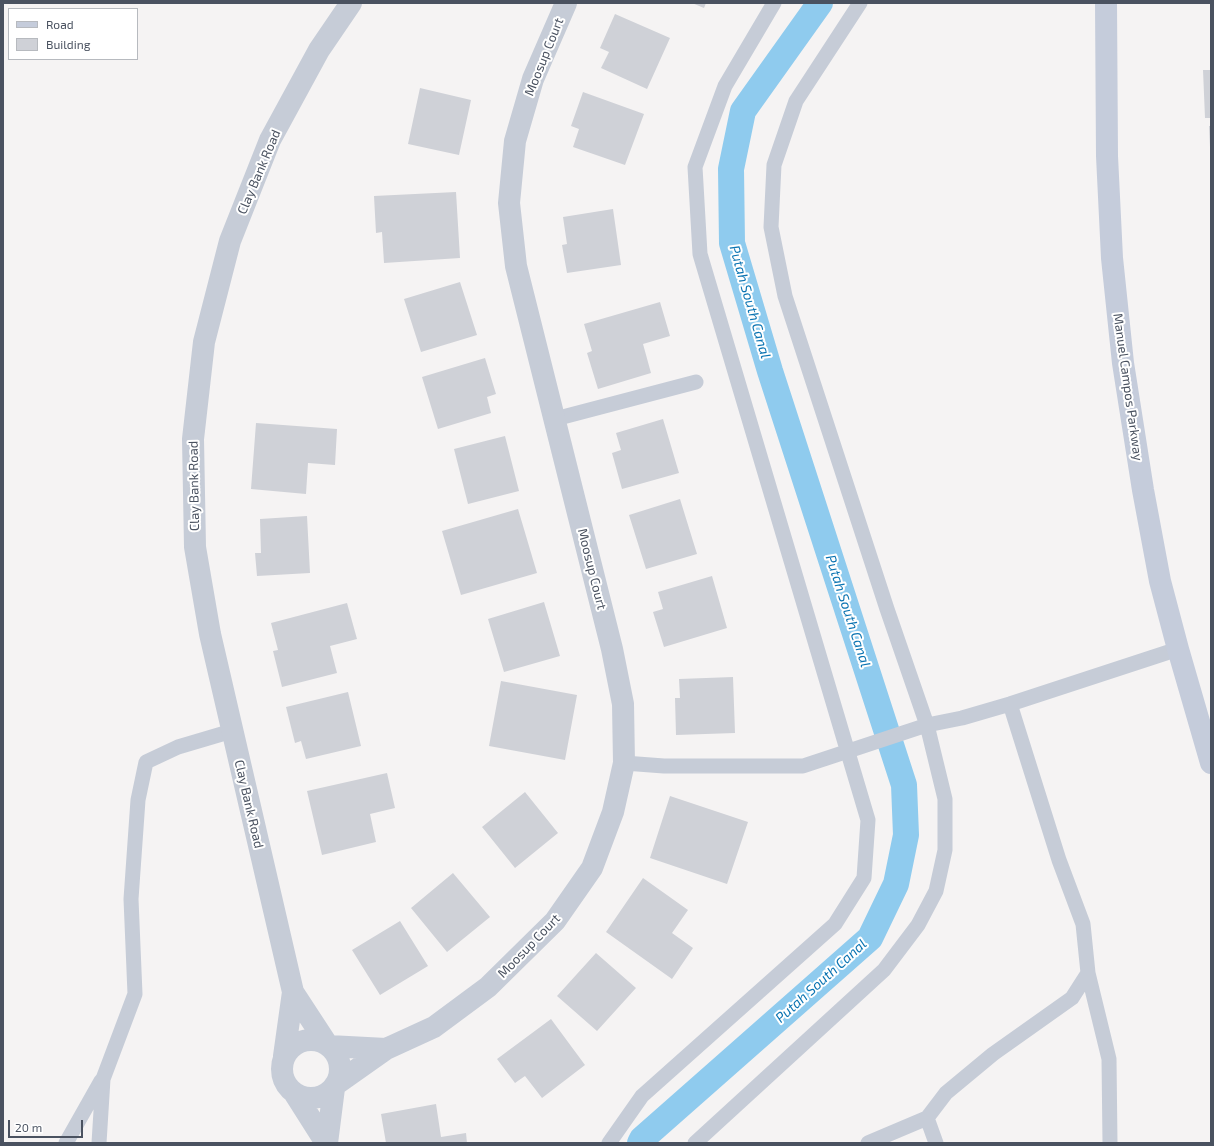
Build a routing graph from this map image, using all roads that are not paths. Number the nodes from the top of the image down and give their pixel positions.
1 (351, 3) edge
2 (566, 3) edge
3 (774, 3) edge
4 (860, 3) edge
5 (1106, 3) edge
6 (696, 382) dead end
7 (555, 419) junction
8 (1178, 649) junction
9 (1010, 704) junction
10 (927, 725) junction
11 (232, 731) junction
12 (848, 751) junction
13 (624, 763) junction
14 (1211, 763) edge
15 (1088, 974) junction
16 (293, 992) junction
17 (328, 1045) junction
18 (386, 1049) junction
19 (284, 1056) junction
20 (103, 1079) junction
21 (335, 1087) junction
22 (295, 1094) junction
23 (927, 1118) junction
24 (66, 1143) edge
25 (99, 1143) edge
26 (327, 1143) edge
27 (609, 1143) edge
28 (695, 1143) edge
29 (868, 1143) edge
30 (936, 1143) edge
31 (1110, 1143) edge

1 - 11 street, Clay Bank Road
2 - 7 street, Moosup Court
3 - 12 lane
4 - 10 lane
5 - 8 main road, Manuel Campos Parkway
6 - 7 lane
7 - 13 street, Moosup Court
8 - 9 lane
8 - 14 main road, Manuel Campos Parkway
9 - 10 lane
9 - 15 lane
10 - 12 lane
10 - 28 lane
11 - 16 street, Clay Bank Road
11 - 20 lane
12 - 13 lane
12 - 27 lane
13 - 18 street, Moosup Court
15 - 23 lane
15 - 31 lane
16 - 17 street, Clay Bank Road
16 - 19 street, Clay Bank Road
17 - 18 street, Moosup Court
17 - 19 street
17 - 21 street, Clay Bank Road
18 - 21 street, Moosup Court
19 - 22 street, Clay Bank Road
20 - 24 lane
20 - 25 lane
21 - 22 street
21 - 26 street, Clay Bank Road
22 - 26 street, Clay Bank Road
23 - 29 lane
23 - 30 lane

